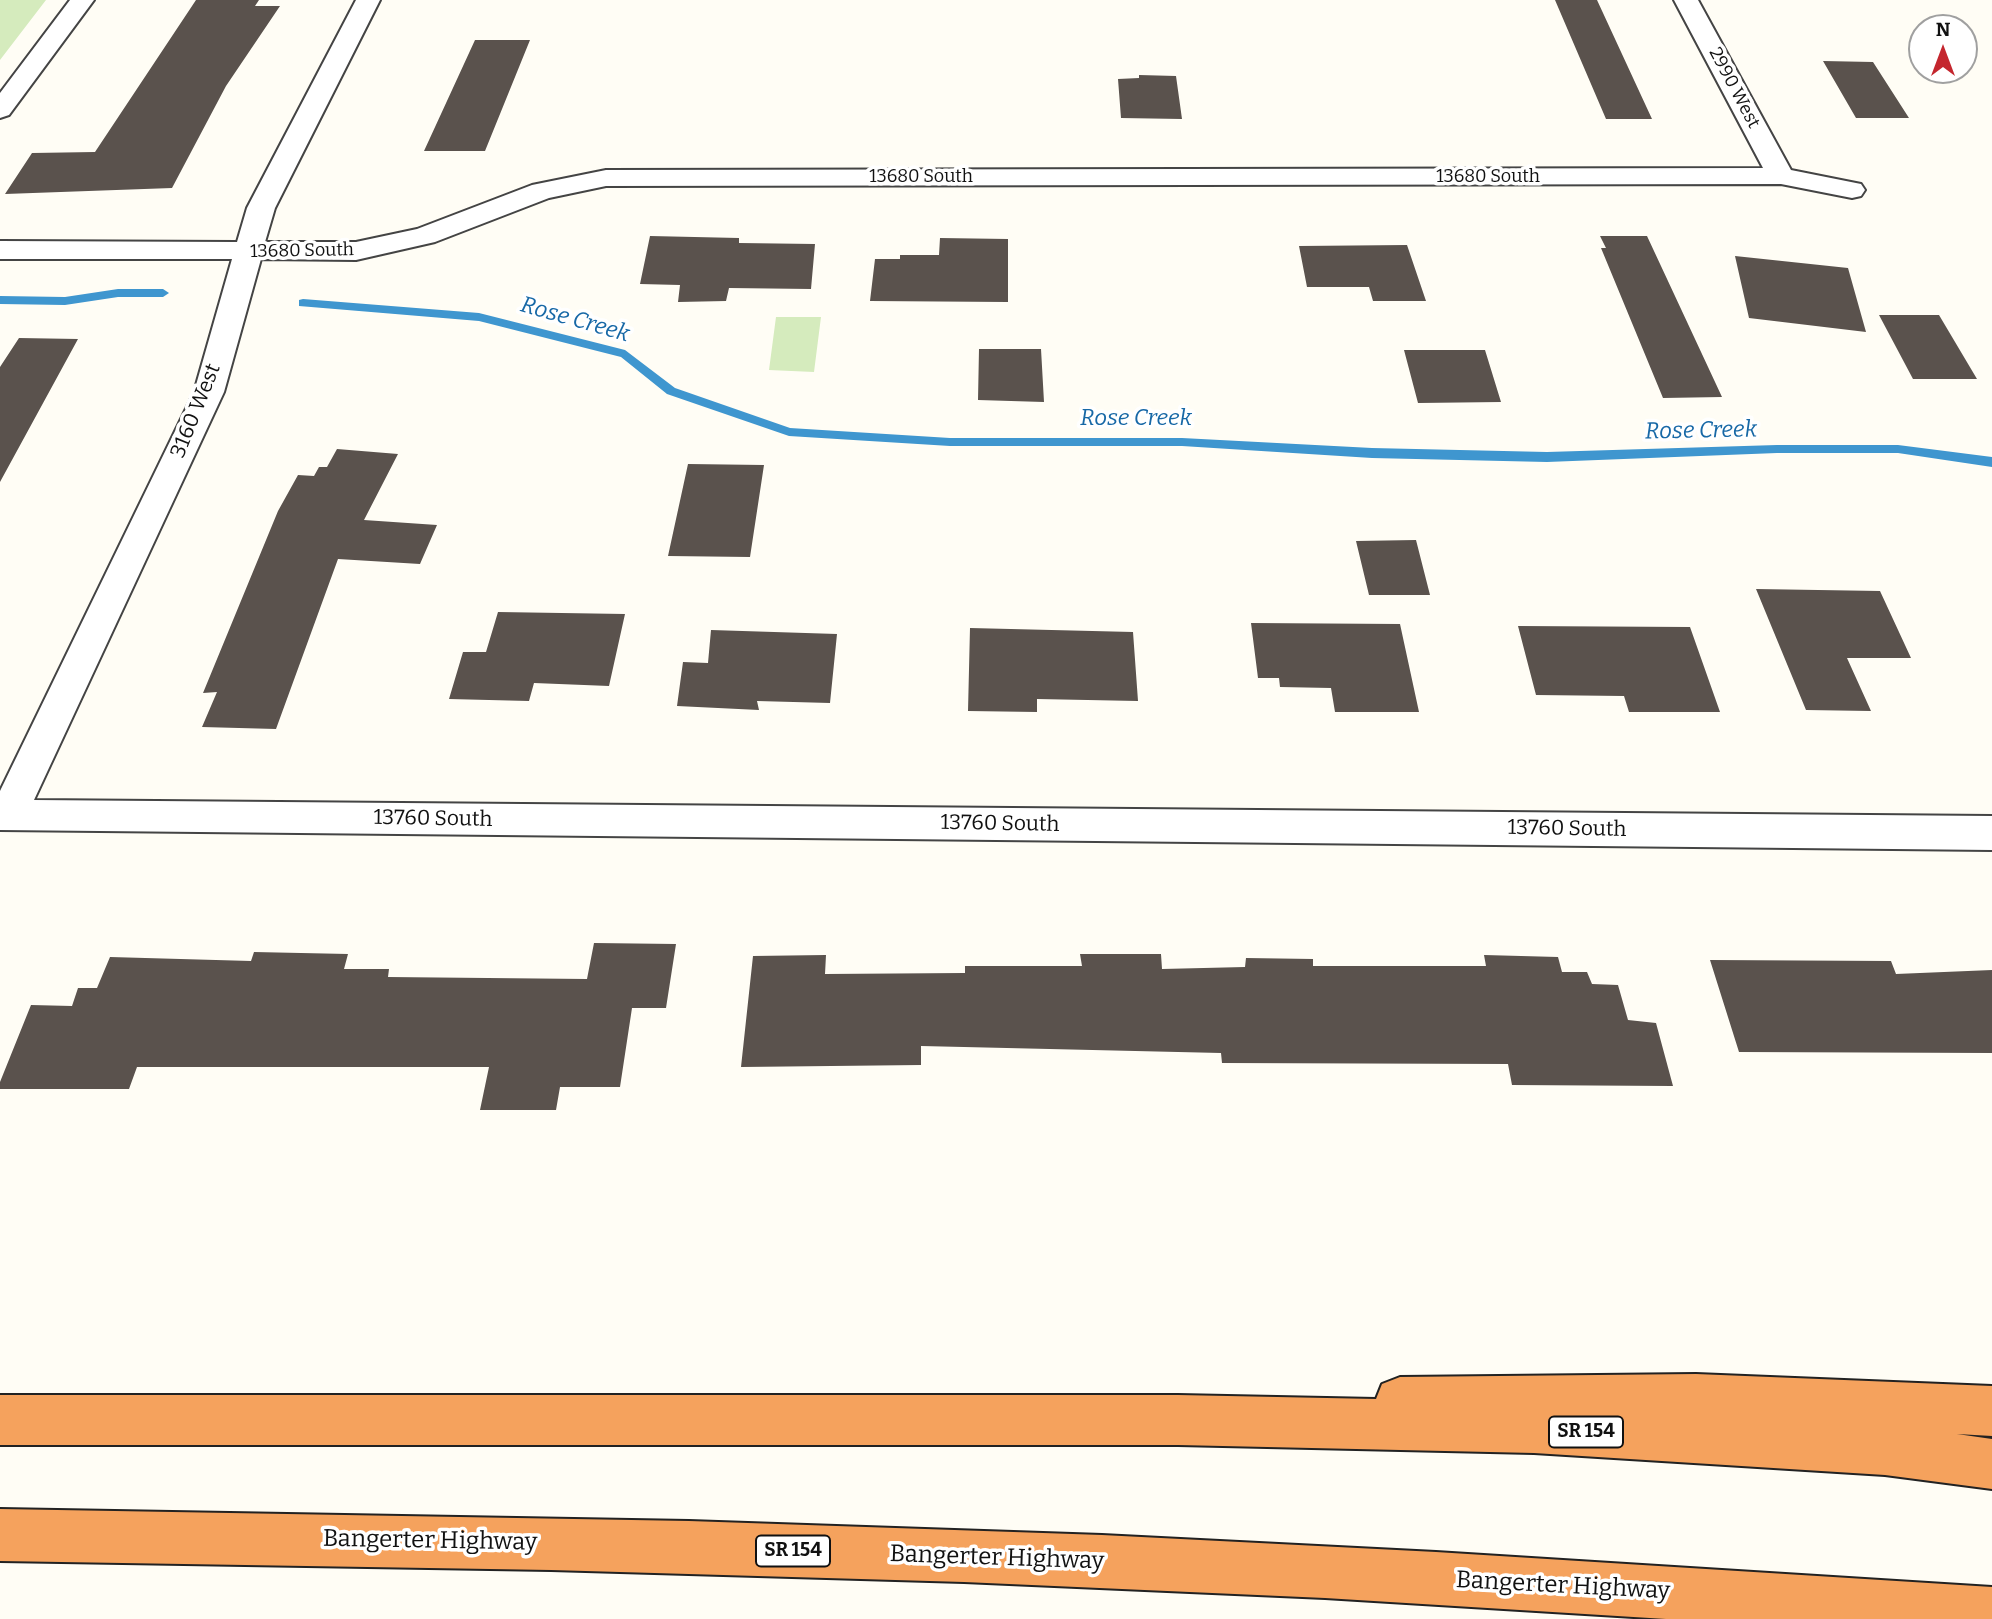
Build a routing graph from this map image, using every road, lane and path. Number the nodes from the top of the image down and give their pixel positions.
1 (82, 0) edge
2 (368, 0) edge
3 (1686, 0) edge
4 (0, 110) edge
5 (1782, 177) junction
6 (1852, 190) dead end
7 (0, 250) edge
8 (248, 252) junction
9 (7, 816) joint
10 (1992, 833) edge
11 (1992, 1411) edge
12 (0, 1420) edge
13 (1178, 1420) junction
14 (1992, 1464) edge
15 (0, 1535) edge
16 (1586, 1586) junction
17 (1992, 1614) edge
18 (1863, 1619) edge

1 - 4 street
2 - 8 street, 3160 West
3 - 5 street, 2990 West
5 - 6 street, 13680 South
5 - 8 street, 13680 South
7 - 8 street, 13680 South
8 - 9 street, 3160 West
9 - 10 street, 13760 South
11 - 13 highway
12 - 13 highway, SR 154
13 - 14 highway, SR 154
15 - 16 highway, Bangerter Highway / SR 154
16 - 17 highway, Bangerter Highway / SR 154
16 - 18 highway

